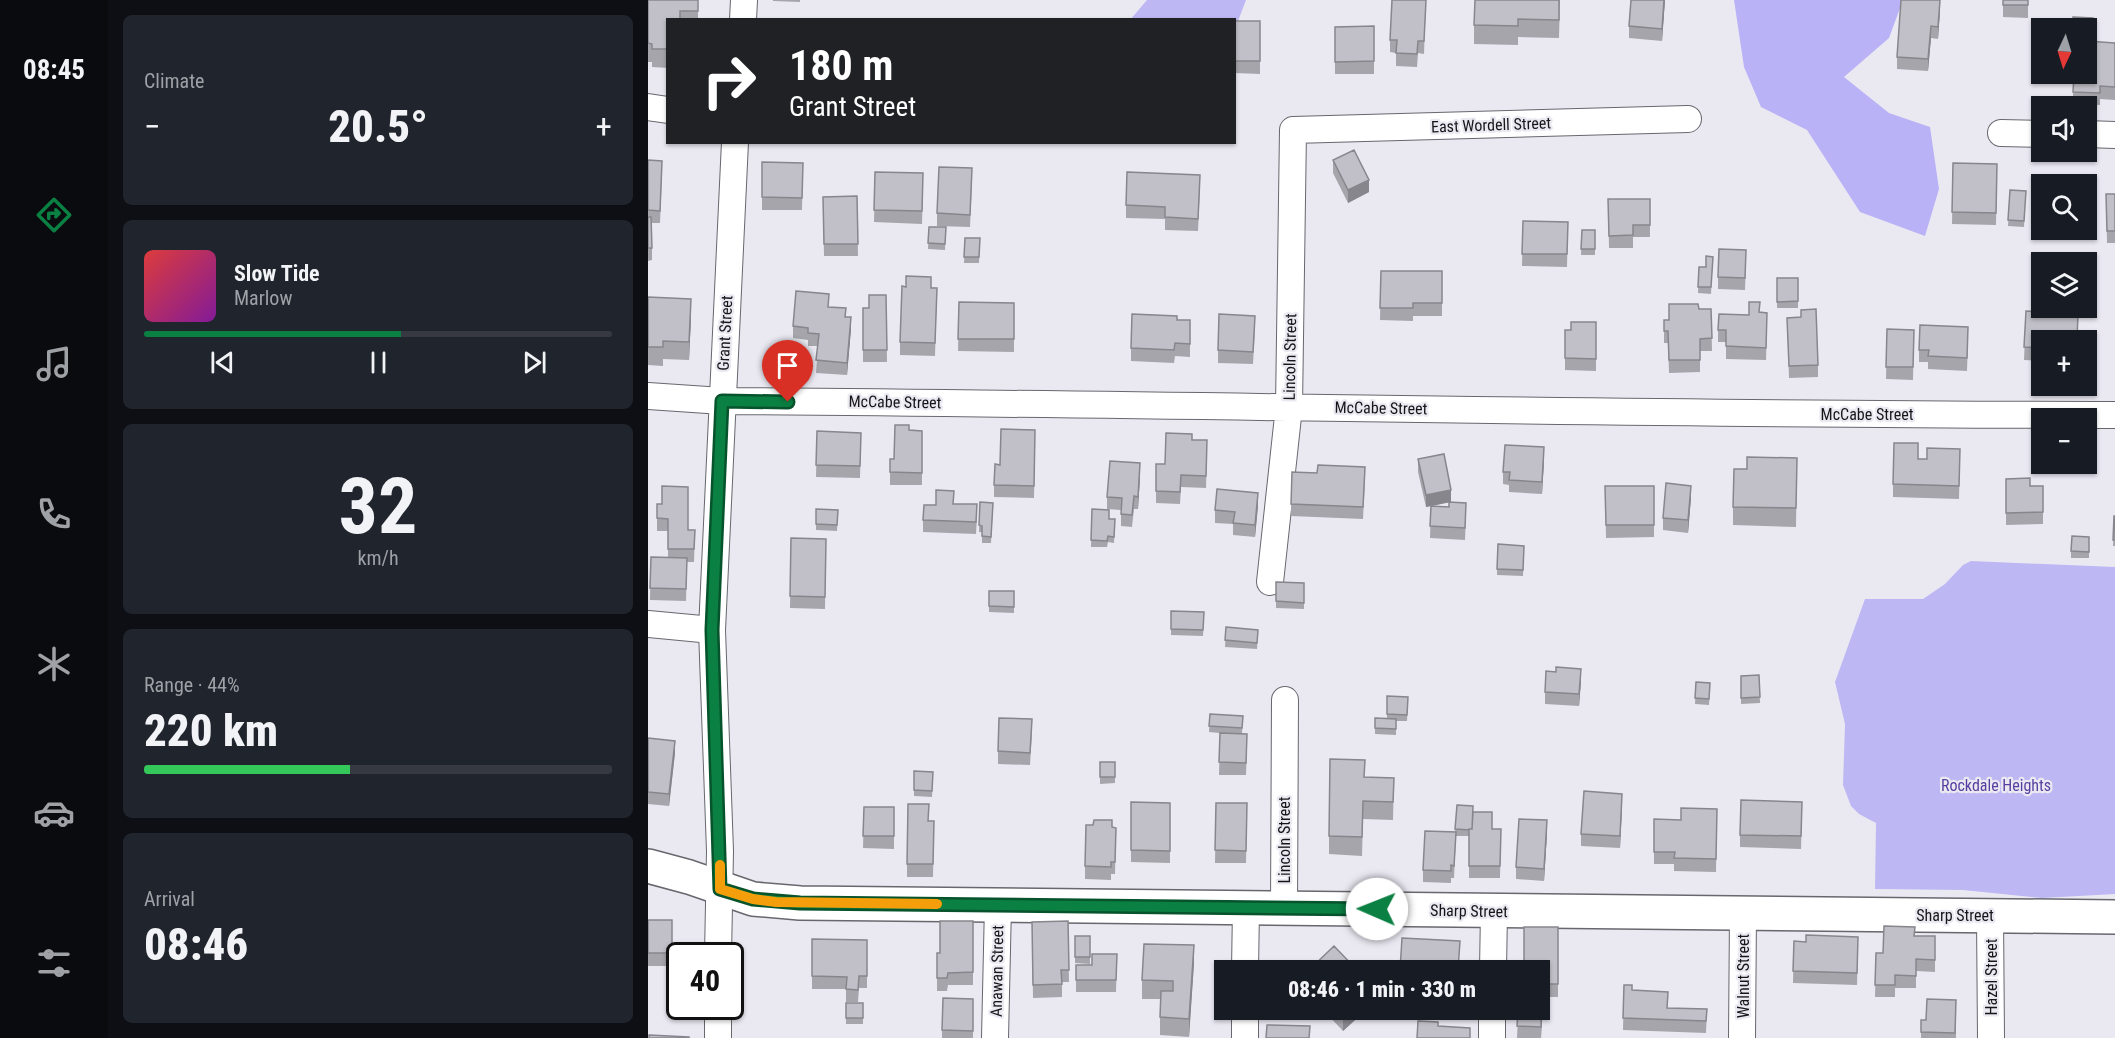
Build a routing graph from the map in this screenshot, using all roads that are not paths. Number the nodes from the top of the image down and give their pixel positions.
1 (744, 0) edge
2 (742, 18) edge
3 (648, 107) edge
4 (666, 110) edge
5 (1688, 119) dead end
6 (1293, 130) joint
7 (2001, 133) dead end
8 (2031, 134) edge
9 (2097, 134) edge
10 (2115, 135) edge
11 (735, 144) edge
12 (648, 396) edge
13 (722, 401) junction
14 (1289, 406) junction
15 (2115, 415) edge
16 (1270, 582) dead end
17 (648, 624) edge
18 (712, 630) junction
19 (1285, 700) dead end
20 (648, 866) edge
21 (720, 889) junction
22 (998, 905) junction
23 (1246, 908) junction
24 (1284, 908) junction
25 (1494, 911) junction
26 (1743, 914) junction
27 (1990, 916) junction
28 (2115, 917) edge
29 (718, 942) edge
30 (1245, 960) edge
31 (1493, 960) edge
32 (718, 1020) edge
33 (1245, 1020) edge
34 (1492, 1020) edge
35 (718, 1038) edge
36 (995, 1038) edge
37 (1245, 1038) edge
38 (1492, 1038) edge
39 (1742, 1038) edge
40 (1991, 1038) edge

1 - 2 street
3 - 4 street
5 - 6 street, East Wordell Street
6 - 14 street, Lincoln Street
7 - 8 street
9 - 10 street
11 - 13 street, Grant Street
12 - 13 street, McCabe Street
13 - 14 street, McCabe Street
13 - 18 street, Grant Street
14 - 15 street, McCabe Street
14 - 16 street, Lincoln Street
17 - 18 street
18 - 21 street, Grant Street
19 - 24 street, Lincoln Street
20 - 21 street, Sharp Street
21 - 22 street, Sharp Street
21 - 29 street, Grant Street
22 - 23 street, Sharp Street
22 - 36 street, Anawan Street
23 - 24 street, Sharp Street
23 - 30 street
24 - 25 street, Sharp Street
25 - 26 street, Sharp Street
25 - 31 street
26 - 27 street, Sharp Street
26 - 39 street, Walnut Street
27 - 28 street, Sharp Street
27 - 40 street, Hazel Street
32 - 35 street
33 - 37 street
34 - 38 street

